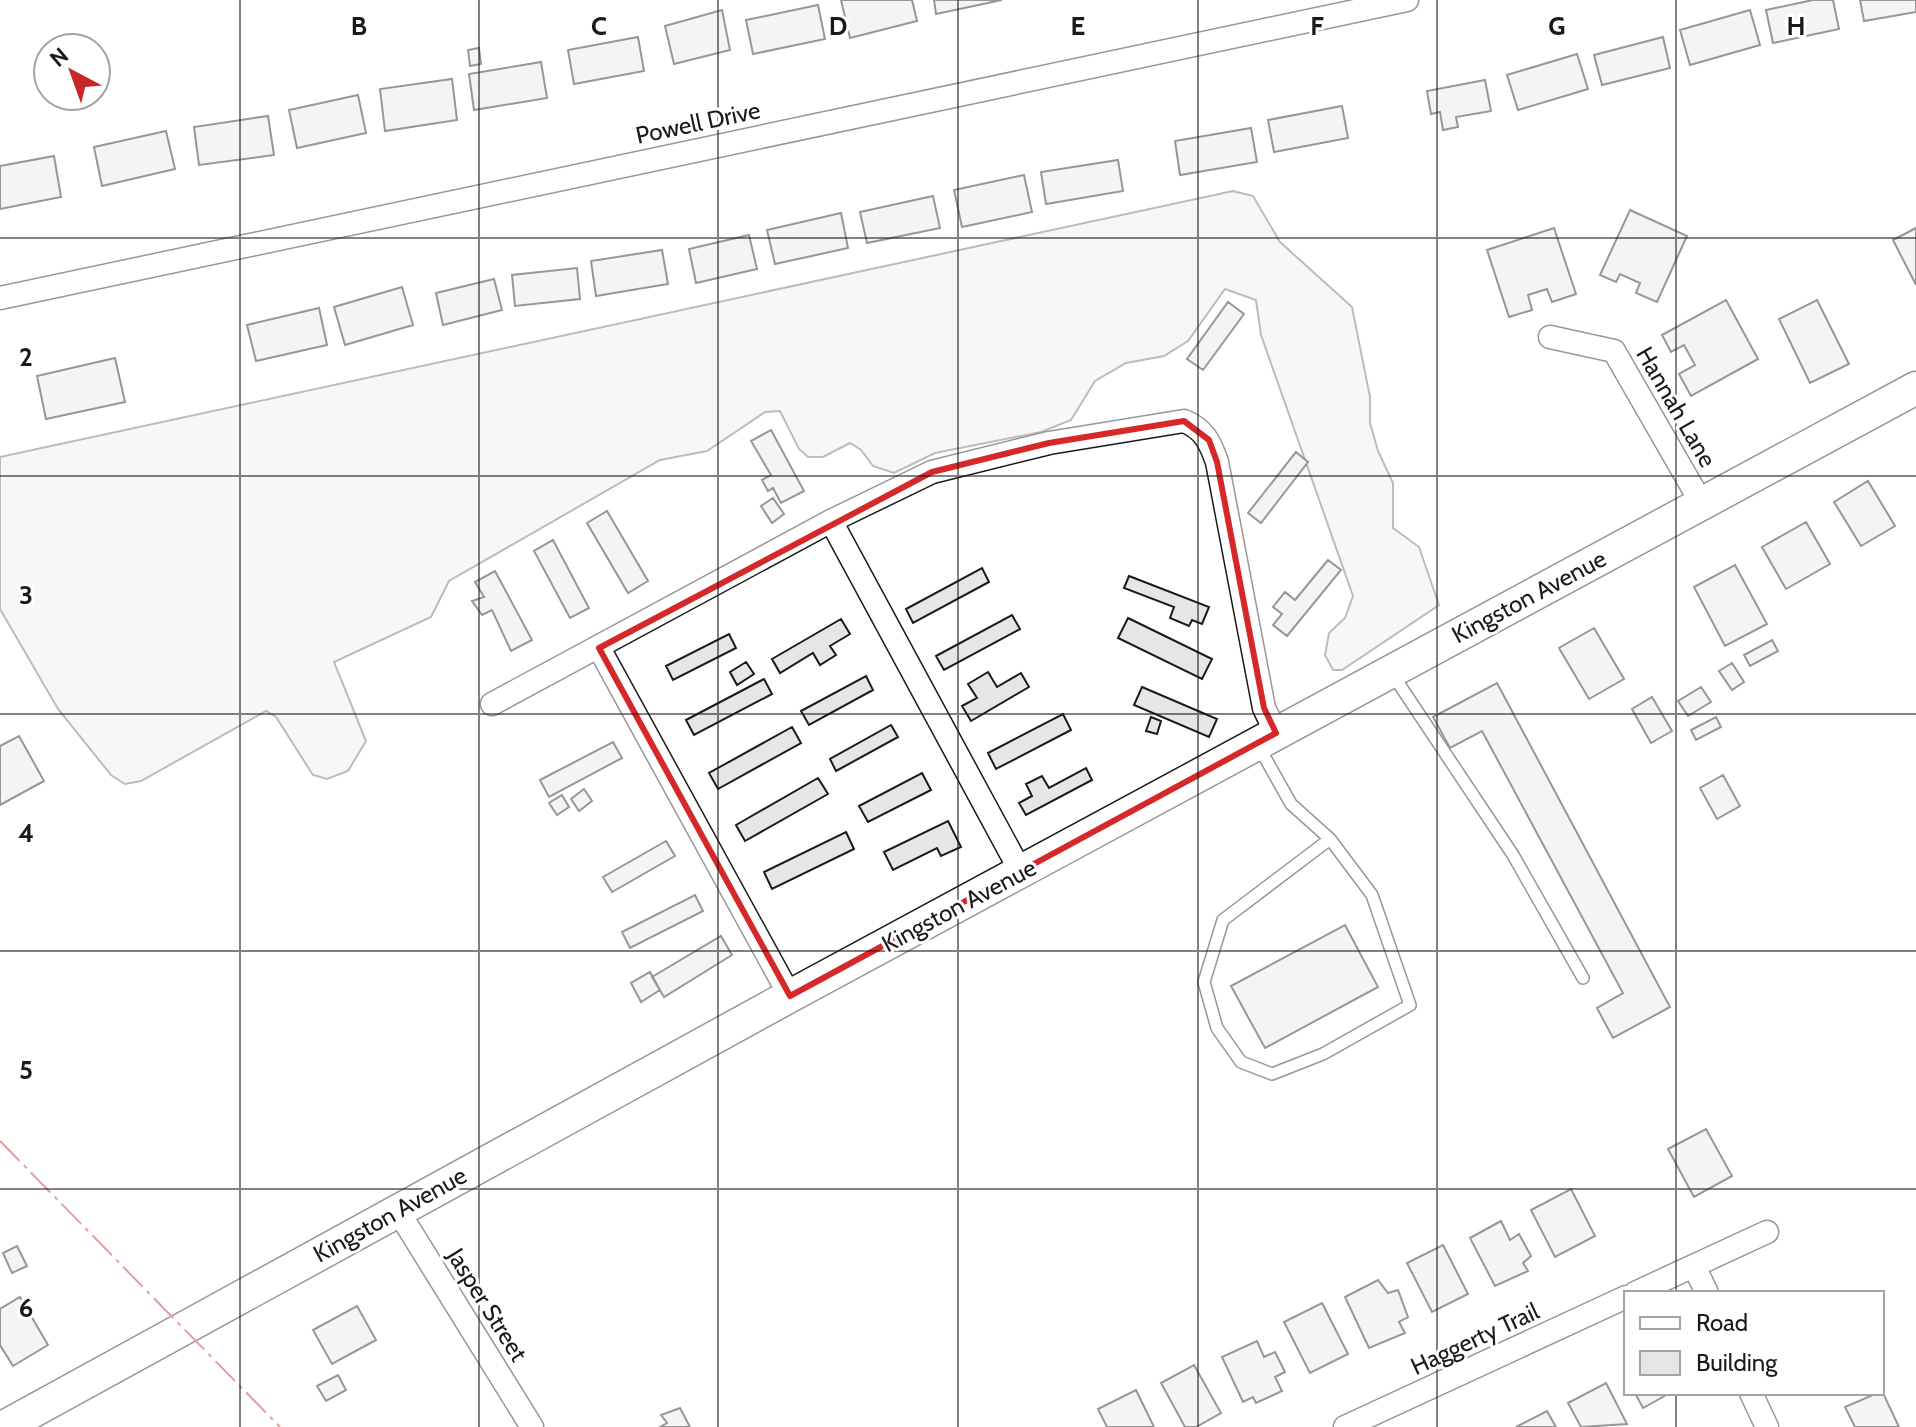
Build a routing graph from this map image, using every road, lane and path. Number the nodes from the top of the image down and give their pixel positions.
1 (1407, 0) edge
2 (1367, 4) edge
3 (0, 298) edge
4 (1550, 337) dead end
5 (1916, 388) edge
6 (1702, 504) junction
7 (831, 521) junction
8 (599, 648) junction
9 (1390, 671) junction
10 (492, 704) dead end
11 (1266, 738) junction
12 (1330, 839) junction
13 (1021, 872) junction
14 (1583, 978) dead end
15 (790, 996) junction
16 (398, 1211) junction
17 (1767, 1232) dead end
18 (1694, 1266) junction
19 (1639, 1291) edge
20 (1706, 1291) edge
21 (1624, 1298) edge
22 (1752, 1395) edge
23 (4, 1427) edge
24 (532, 1427) edge
25 (1345, 1427) edge
26 (1767, 1427) edge

1 - 2 street, Powell Drive
2 - 3 street, Powell Drive
4 - 6 street, Hannah Lane
5 - 6 street, Kingston Avenue
6 - 9 street, Kingston Avenue
7 - 8 street
7 - 11 street
7 - 13 street
8 - 10 street
8 - 15 street
9 - 11 street, Kingston Avenue
9 - 14 lane
11 - 12 lane
11 - 13 street, Kingston Avenue
12 - 12 lane
13 - 15 street, Kingston Avenue
15 - 16 street, Kingston Avenue
16 - 23 street, Kingston Avenue
16 - 24 street, Jasper Street
17 - 18 street
18 - 19 street
18 - 20 street
21 - 25 street, Haggerty Trail
22 - 26 street

